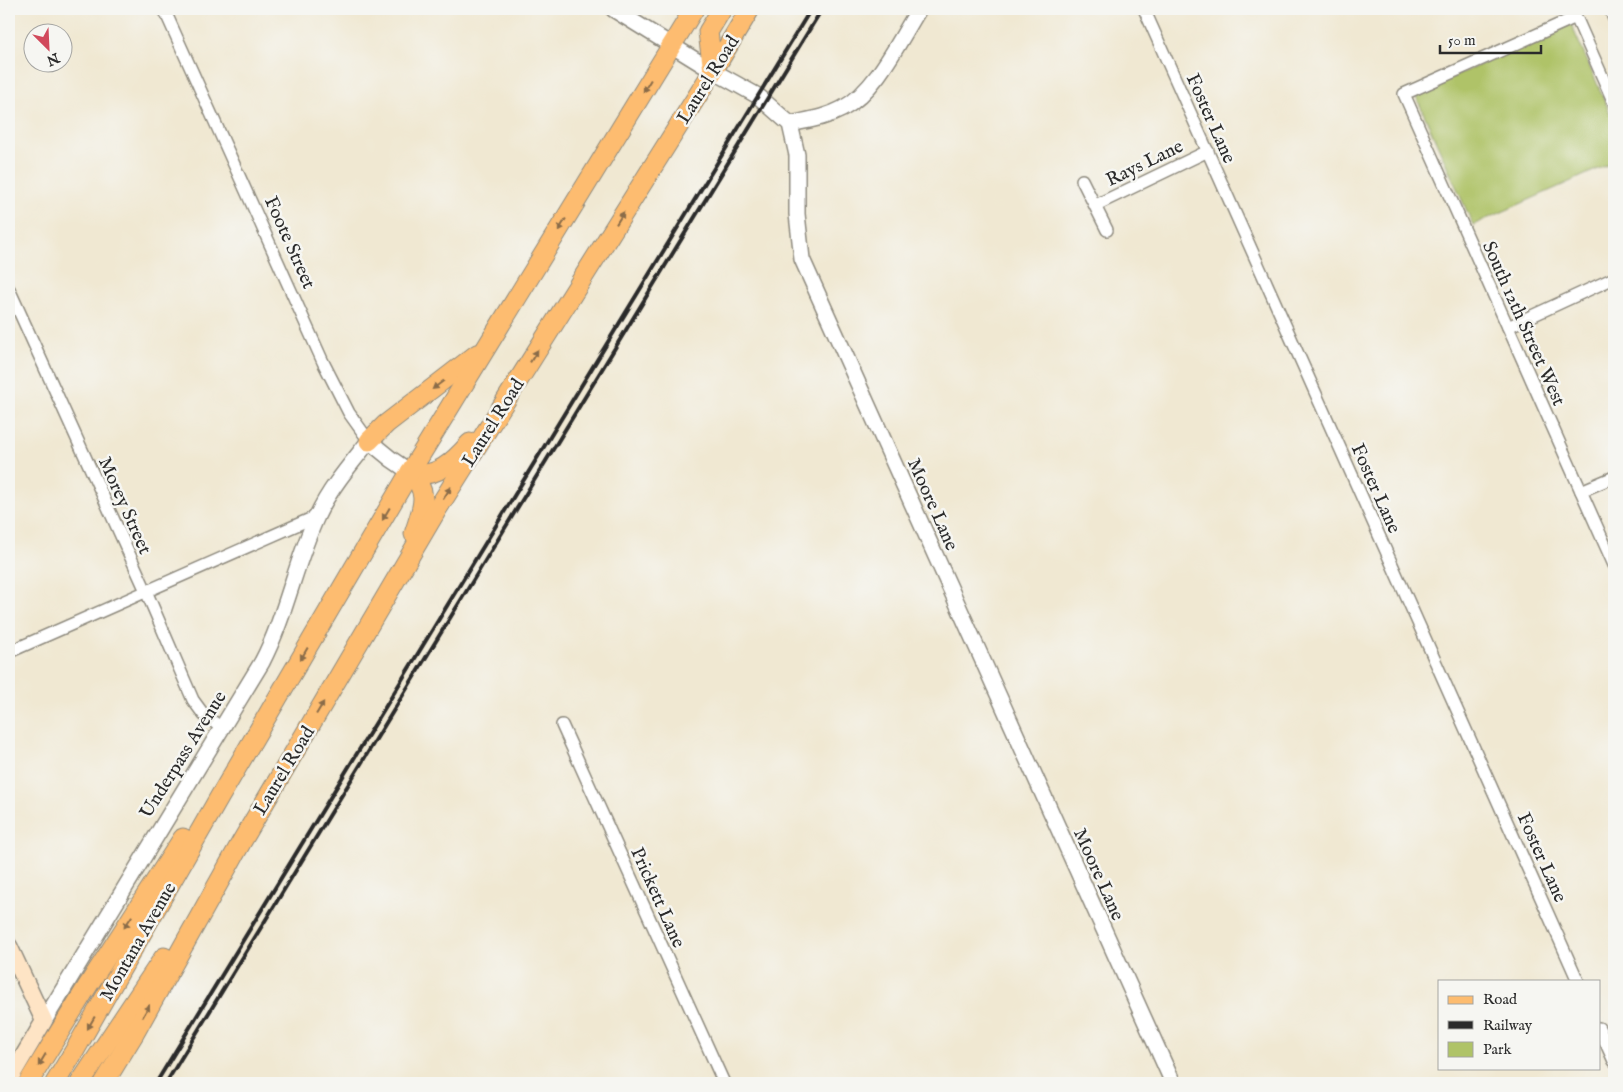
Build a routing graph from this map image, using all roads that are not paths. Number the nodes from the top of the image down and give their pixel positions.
1 (164, 9) edge
2 (613, 9) edge
3 (694, 9) edge
4 (722, 9) edge
5 (750, 9) edge
6 (919, 9) edge
7 (1144, 9) edge
8 (1610, 9) edge
9 (1614, 19) edge
10 (672, 45) junction
11 (713, 71) junction
12 (1614, 103) edge
13 (790, 124) junction
14 (1208, 151) junction
15 (1082, 180) dead end
16 (1096, 205) junction
17 (1106, 230) dead end
18 (1614, 278) edge
19 (9, 289) edge
20 (1508, 326) junction
21 (490, 343) junction
22 (500, 410) junction
23 (369, 441) junction
24 (410, 472) junction
25 (1614, 477) edge
26 (1581, 491) junction
27 (316, 516) junction
28 (1614, 565) edge
29 (404, 566) junction
30 (146, 591) junction
31 (9, 652) edge
32 (562, 724) dead end
33 (222, 728) junction
34 (219, 798) junction
35 (242, 841) junction
36 (9, 946) edge
37 (1578, 980) edge
38 (44, 1021) junction
39 (1600, 1030) edge
40 (1614, 1061) edge
41 (9, 1080) edge
42 (28, 1083) edge
43 (55, 1083) edge
44 (80, 1083) edge
45 (104, 1083) edge
46 (724, 1083) edge
47 (1173, 1083) edge

1 - 23 street, Foote Street
2 - 10 street
3 - 10 main road
4 - 11 main road
5 - 11 main road, Laurel Road
6 - 13 street
7 - 14 street, Foster Lane
8 - 9 street
10 - 11 street
10 -> 21 main road
11 - 13 street
22 -> 11 main road, Laurel Road
12 - 20 street, South 12th Street West
13 - 47 street, Moore Lane
14 - 16 street, Rays Lane
14 - 37 street, Foster Lane
15 - 16 street, Rays Lane
16 - 17 street, Rays Lane
18 - 20 street
19 - 30 street, Morey Street
20 - 26 street, South 12th Street West
21 -> 23 main road
21 - 24 main road
22 - 24 main road
29 -> 22 main road, Laurel Road
23 - 24 street, Foote Street
23 - 27 street, Underpass Avenue
24 - 29 main road
24 -> 34 main road
25 - 26 street
26 - 28 street, South 12th Street West
27 - 30 street
27 - 33 street, Underpass Avenue
35 -> 29 main road, Laurel Road
30 - 31 street
30 - 33 street, Morey Street
32 - 46 street, Prickett Lane
33 - 38 street, Underpass Avenue
34 -> 42 main road
34 -> 43 main road, Montana Avenue
35 - 44 main road, Montana Avenue
45 -> 35 main road
36 - 38 main road
38 - 41 main road, Underpass Avenue
39 - 40 street

